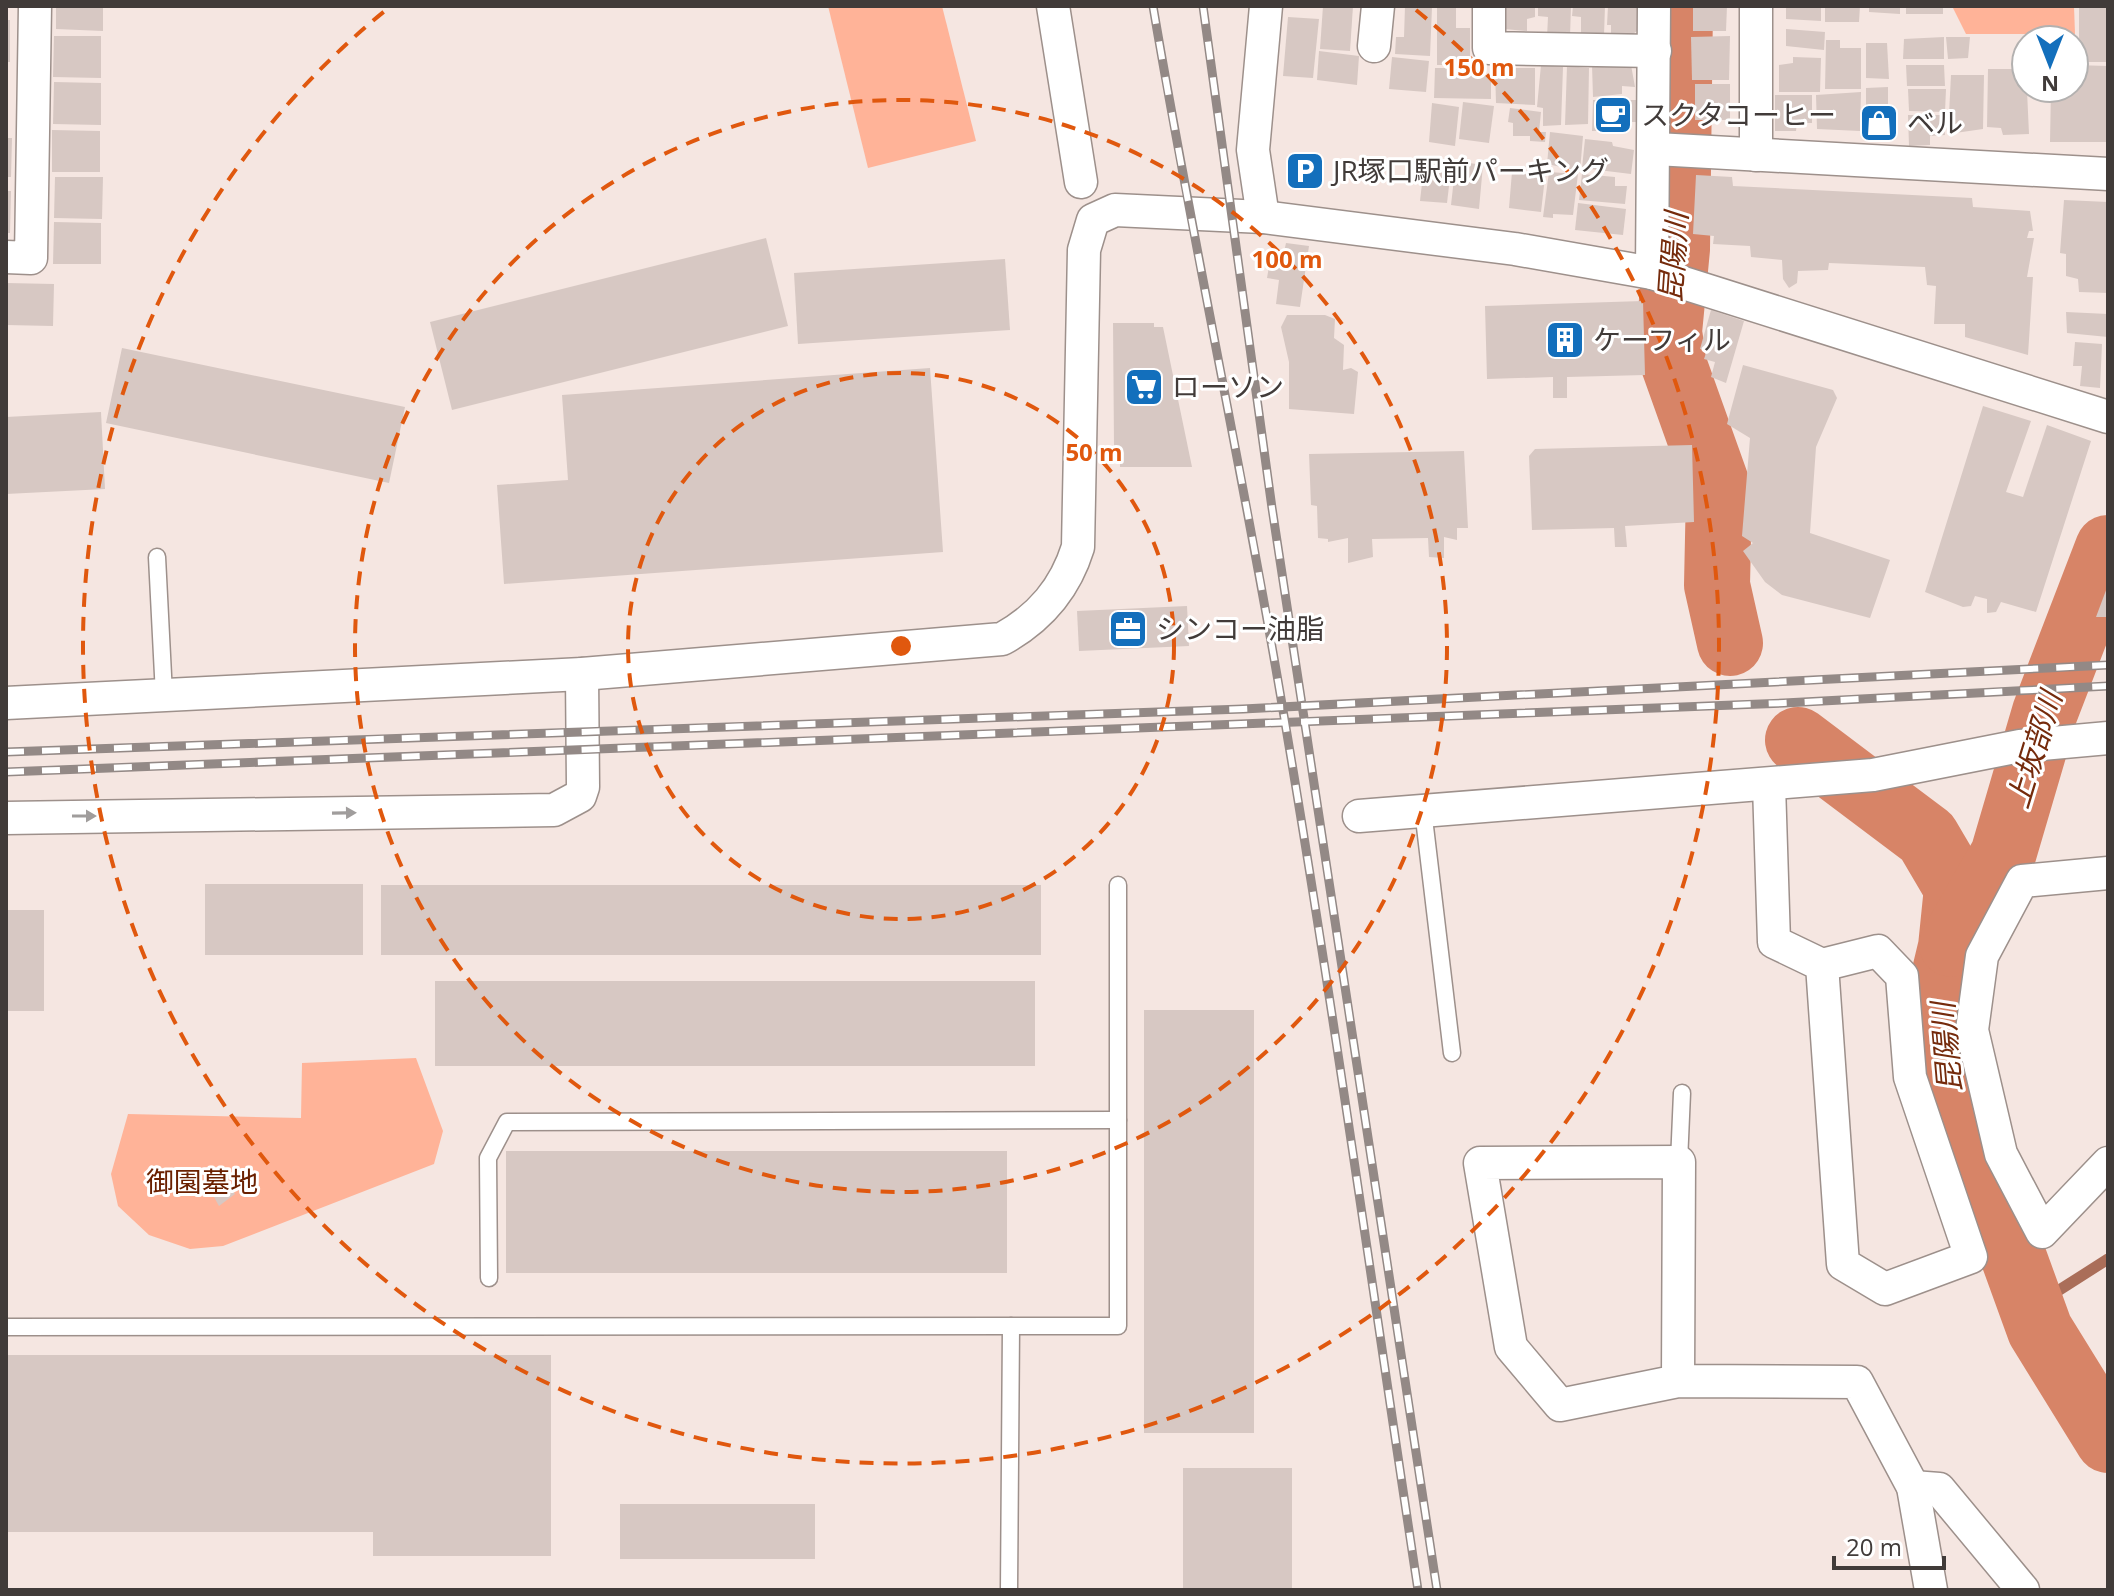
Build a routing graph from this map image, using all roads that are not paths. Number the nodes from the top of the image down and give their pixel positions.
1 (35, 6) edge
2 (1053, 6) edge
3 (1266, 6) edge
4 (1378, 6) edge
5 (1489, 6) edge
6 (1654, 6) edge
7 (1756, 6) edge
8 (1374, 46) dead end
9 (1655, 51) junction
10 (18, 91) edge
11 (1670, 150) junction
12 (1756, 155) junction
13 (2108, 174) edge
14 (1081, 182) dead end
15 (1263, 217) junction
16 (6, 257) edge
17 (1668, 278) junction
18 (2108, 417) edge
19 (157, 557) dead end
20 (582, 674) junction
21 (164, 695) junction
22 (6, 703) edge
23 (2108, 738) edge
24 (1769, 785) junction
25 (1423, 810) junction
26 (1359, 816) dead end
27 (6, 818) edge
28 (2108, 873) edge
29 (1118, 885) dead end
30 (1822, 965) junction
31 (1452, 1053) dead end
32 (1682, 1093) dead end
33 (1118, 1120) junction
34 (1679, 1162) junction
35 (2108, 1163) edge
36 (489, 1278) dead end
37 (1011, 1326) junction
38 (6, 1327) edge
39 (1678, 1381) junction
40 (1913, 1487) junction
41 (1009, 1590) edge
42 (1931, 1590) edge
43 (2023, 1590) edge

1 - 10 street
2 - 14 street
3 - 15 street
4 - 8 street
5 - 9 street
6 - 9 street
7 - 12 street
9 - 11 street
10 - 16 street
11 - 12 street
11 - 17 street
12 - 13 street
15 - 17 street
15 - 20 street
17 - 18 street
19 - 21 lane
20 - 21 street
27 -> 20 street
21 - 22 street
23 - 24 street
24 - 25 street
24 - 30 street
25 - 26 street
25 - 31 lane
28 - 35 street
29 - 33 lane
30 - 30 street
32 - 34 lane
33 - 36 lane
33 - 37 lane
34 - 39 street
34 - 39 street
37 - 38 lane
37 - 41 lane
39 - 40 street
40 - 42 street
40 - 43 street

